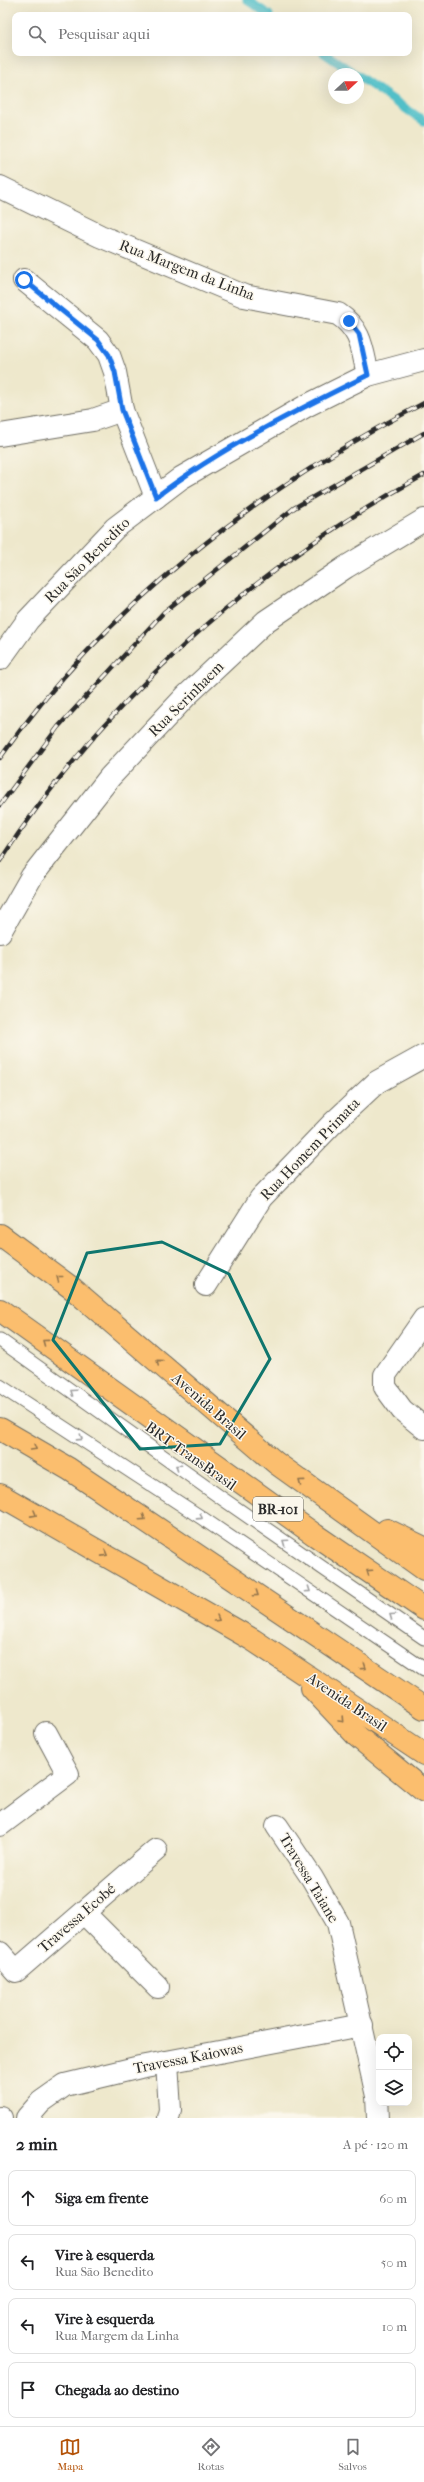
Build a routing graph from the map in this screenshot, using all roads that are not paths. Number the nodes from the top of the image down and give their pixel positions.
1 (0, 187) edge
2 (24, 280) dead end
3 (424, 360) edge
4 (368, 375) junction
5 (122, 410) junction
6 (0, 435) edge
7 (156, 497) junction
8 (424, 520) edge
9 (1, 656) edge
10 (0, 932) edge
11 (424, 1056) edge
12 (0, 1235) edge
13 (206, 1285) dead end
14 (9, 1316) edge
15 (424, 1319) edge
16 (0, 1340) edge
17 (0, 1386) edge
18 (0, 1428) edge
19 (424, 1428) edge
20 (0, 1495) edge
21 (326, 1501) junction
22 (424, 1548) edge
23 (424, 1569) edge
24 (424, 1609) edge
25 (424, 1638) edge
26 (286, 1661) junction
27 (424, 1669) edge
28 (424, 1708) edge
29 (46, 1733) dead end
30 (424, 1754) edge
31 (424, 1790) edge
32 (0, 1825) edge
33 (277, 1826) dead end
34 (156, 1850) dead end
35 (84, 1912) junction
36 (0, 1953) edge
37 (158, 1987) dead end
38 (362, 2025) junction
39 (167, 2062) junction
40 (27, 2118) edge
41 (168, 2118) edge
42 (378, 2118) edge

1 - 4 street, Rua Margem da Linha
2 - 5 street
3 - 4 street, Rua Sāo Benedito
4 - 7 street, Rua Sāo Benedito
5 - 6 street
5 - 7 street
7 - 9 street, Rua Sāo Benedito
8 - 10 street, Rua Serinhaem
11 - 13 street, Rua Homem Primata
21 -> 12 main road, Avenida Brasil
24 -> 14 main road, BR-101
15 - 19 street
25 -> 16 lane, BRT TransBrasil
17 -> 27 lane
18 -> 28 main road
20 -> 26 main road, Avenida Brasil
21 - 22 main road
21 - 23 main road, Avenida Brasil
26 - 30 main road, Avenida Brasil
26 -> 31 main road
29 - 32 street
33 - 38 street, Travessa Taiane
34 - 35 street, Travessa Ecobé
35 - 36 street, Travessa Ecobé
35 - 37 street
38 - 39 street, Travessa Kaiowas
38 - 42 street, Travessa Taiane
39 - 40 street, Travessa Kaiowas
39 - 41 street

